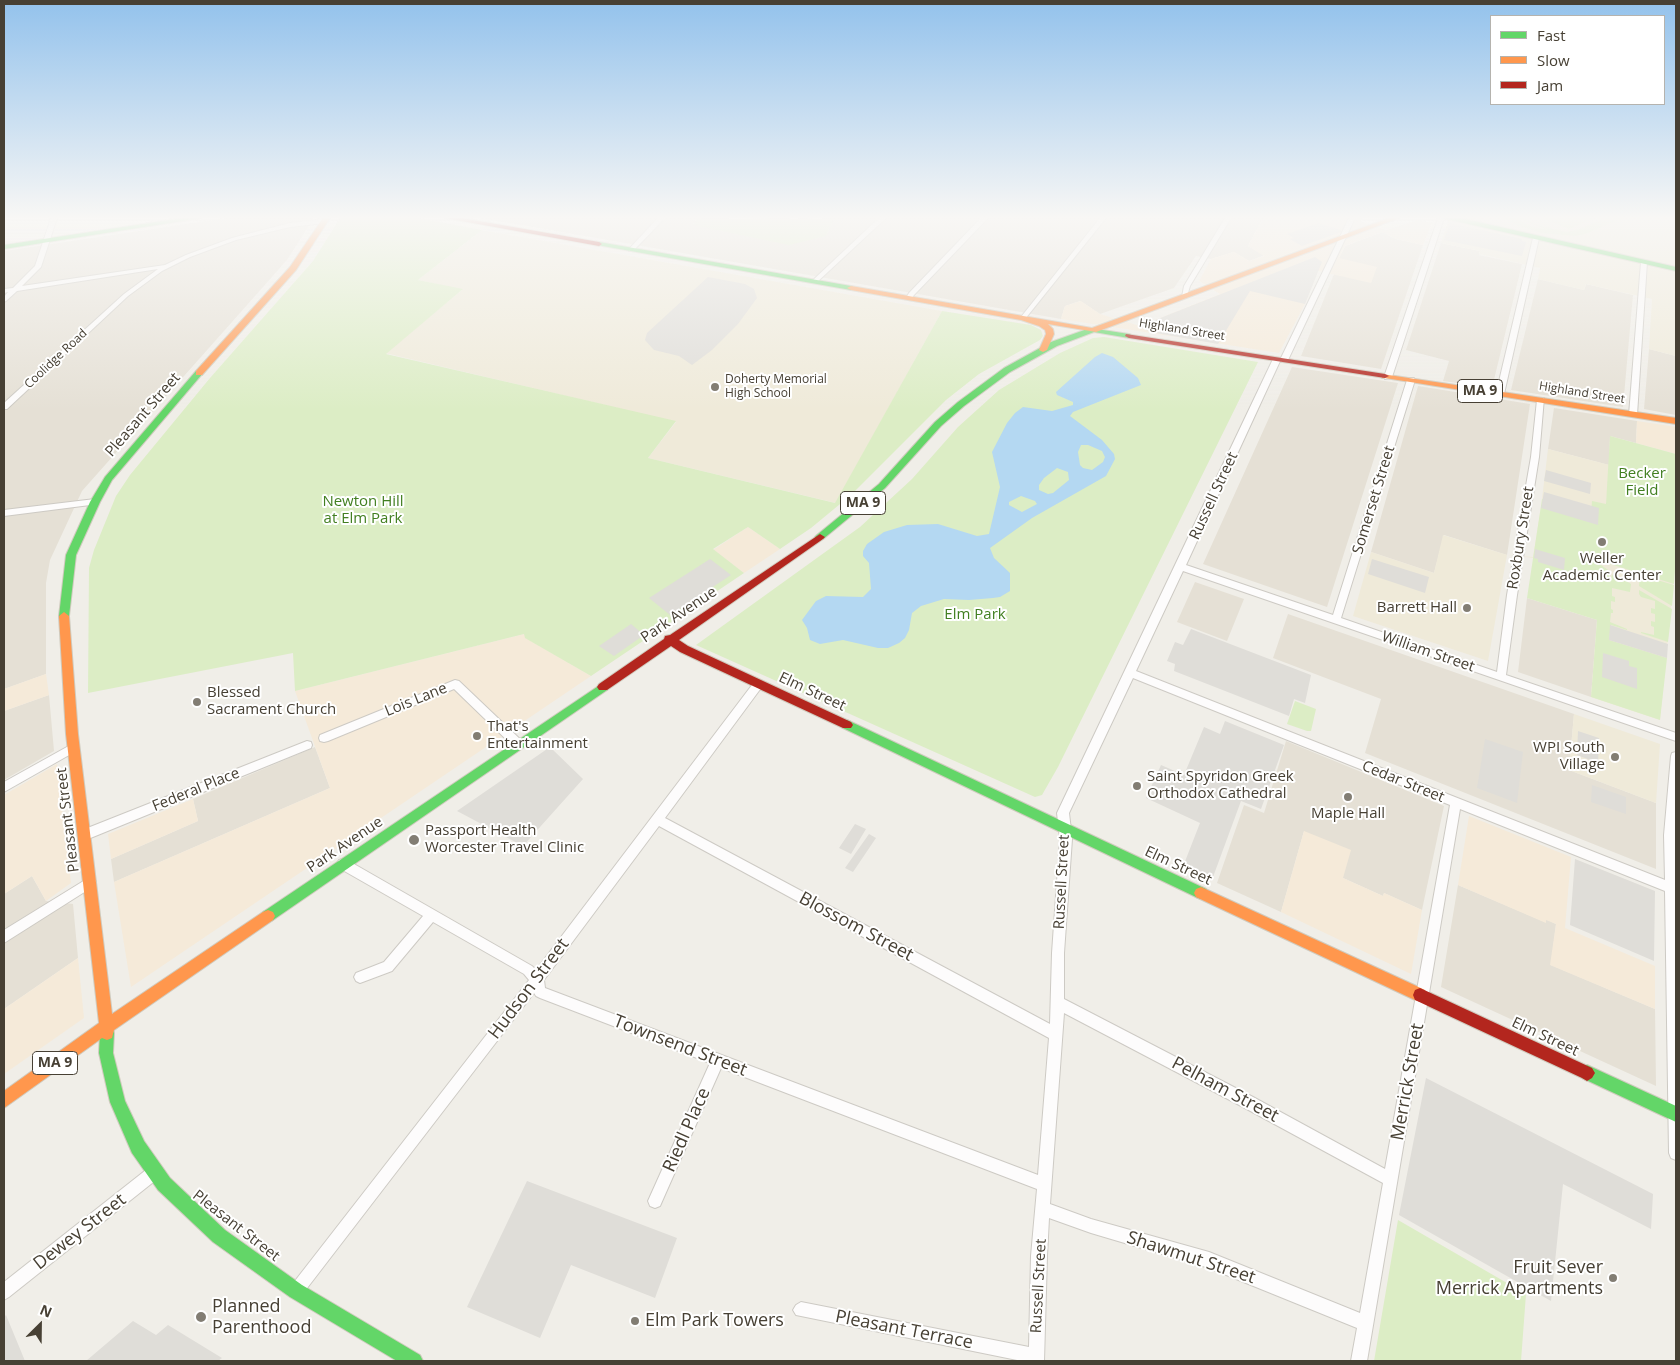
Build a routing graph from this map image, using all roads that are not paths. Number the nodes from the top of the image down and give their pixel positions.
1 (23, 282) edge
2 (66, 282) edge
3 (142, 282) edge
4 (281, 282) edge
5 (814, 282) edge
6 (923, 282) edge
7 (1052, 282) edge
8 (1190, 282) edge
9 (1223, 282) edge
10 (1320, 282) edge
11 (1420, 282) edge
12 (1526, 282) edge
13 (1643, 282) edge
14 (14, 290) junction
15 (4, 291) edge
16 (1184, 296) junction
17 (909, 298) junction
18 (4, 300) edge
19 (1023, 318) junction
20 (1093, 330) junction
21 (1043, 350) junction
22 (1280, 360) junction
23 (1388, 377) junction
24 (1411, 380) junction
25 (1500, 394) junction
26 (1540, 400) junction
27 (4, 407) edge
28 (1633, 415) junction
29 (1676, 421) edge
30 (94, 502) junction
31 (4, 513) edge
32 (1180, 567) junction
33 (1336, 620) junction
34 (669, 639) junction
35 (1129, 672) junction
36 (1501, 677) junction
37 (759, 684) junction
38 (1676, 737) edge
39 (324, 738) dead end
40 (518, 744) junction
41 (307, 745) dead end
42 (74, 747) junction
43 (1676, 756) edge
44 (4, 787) edge
45 (1456, 803) junction
46 (657, 819) junction
47 (1064, 827) junction
48 (84, 835) junction
49 (343, 864) junction
50 (90, 882) junction
51 (1674, 889) edge
52 (432, 915) junction
53 (4, 937) edge
54 (360, 977) dead end
55 (537, 979) junction
56 (1423, 997) junction
57 (1058, 1003) junction
58 (107, 1026) junction
59 (1055, 1034) junction
60 (718, 1060) junction
61 (4, 1100) edge
62 (1675, 1114) edge
63 (1676, 1153) edge
64 (156, 1171) junction
65 (1391, 1180) junction
66 (1045, 1185) junction
67 (656, 1201) dead end
68 (1043, 1209) junction
69 (296, 1291) junction
70 (4, 1292) edge
71 (801, 1310) dead end
72 (1364, 1322) junction
73 (404, 1359) edge
74 (1036, 1359) edge
75 (1359, 1361) edge

1 - 14 street
2 - 14 street
3 - 27 street, Coolidge Road
4 - 30 main road, Pleasant Street
5 - 17 main road, Highland Street
6 - 17 street
7 - 19 street
8 - 16 street
9 - 16 main road, Park Avenue
10 - 22 street, Russell Street
11 - 23 street
12 - 25 street
13 - 28 street
14 - 15 street
14 - 18 street
16 - 20 main road, Park Avenue
17 - 19 main road, Highland Street
19 - 20 main road, Highland Street
19 - 21 main road
20 - 21 main road, Park Avenue / MA 9
20 - 22 main road, Highland Street / MA 9
21 - 34 main road, Park Avenue / MA 9
22 - 23 main road, Highland Street / MA 9
22 - 32 street, Russell Street
23 - 24 main road, Highland Street / MA 9
24 - 25 main road, Highland Street / MA 9
24 - 33 street, Somerset Street
25 - 26 main road, Highland Street / MA 9
26 - 28 main road, Highland Street / MA 9
26 - 36 street, Roxbury Street
28 - 29 main road, Highland Street / MA 9
30 - 31 street
30 - 42 main road, Pleasant Street
32 - 33 street, William Street
32 - 35 street, Russell Street
33 - 36 street, William Street
34 - 37 main road, Elm Street
34 - 40 main road, Park Avenue / MA 9
35 - 45 street, Cedar Street
35 - 47 street, Russell Street
36 - 38 street, William Street
37 - 46 street, Hudson Street
37 - 47 main road, Elm Street
39 - 40 street, Lois Lane
40 - 49 main road, Park Avenue / MA 9
41 - 48 street, Federal Place
42 - 44 street
42 - 48 main road, Pleasant Street
43 - 51 street
45 - 51 street, Cedar Street
45 - 56 street, Merrick Street
46 - 55 street, Hudson Street
46 - 59 street, Blossom Street
47 - 56 main road, Elm Street
47 - 57 street, Russell Street
48 - 50 main road, Pleasant Street
49 - 52 street, Townsend Street
49 - 58 main road, Park Avenue / MA 9
50 - 53 street
50 - 58 main road, Pleasant Street
51 - 62 street
52 - 54 street
52 - 55 street, Townsend Street
55 - 60 street, Townsend Street
55 - 69 street, Hudson Street
56 - 62 main road, Elm Street
56 - 65 street, Merrick Street
57 - 59 street, Russell Street
57 - 65 street, Pelham Street
58 - 61 main road, Park Avenue / MA 9
58 - 64 main road, Pleasant Street
59 - 66 street, Russell Street
60 - 66 street, Townsend Street
60 - 67 street, Riedl Place
62 - 63 street
64 - 69 main road, Pleasant Street
64 - 70 street, Dewey Street
65 - 72 street, Merrick Street
66 - 68 street, Russell Street
68 - 72 street, Shawmut Street
68 - 74 street, Russell Street
69 - 73 main road, Pleasant Street
71 - 74 street, Pleasant Terrace
72 - 75 street, Merrick Street

